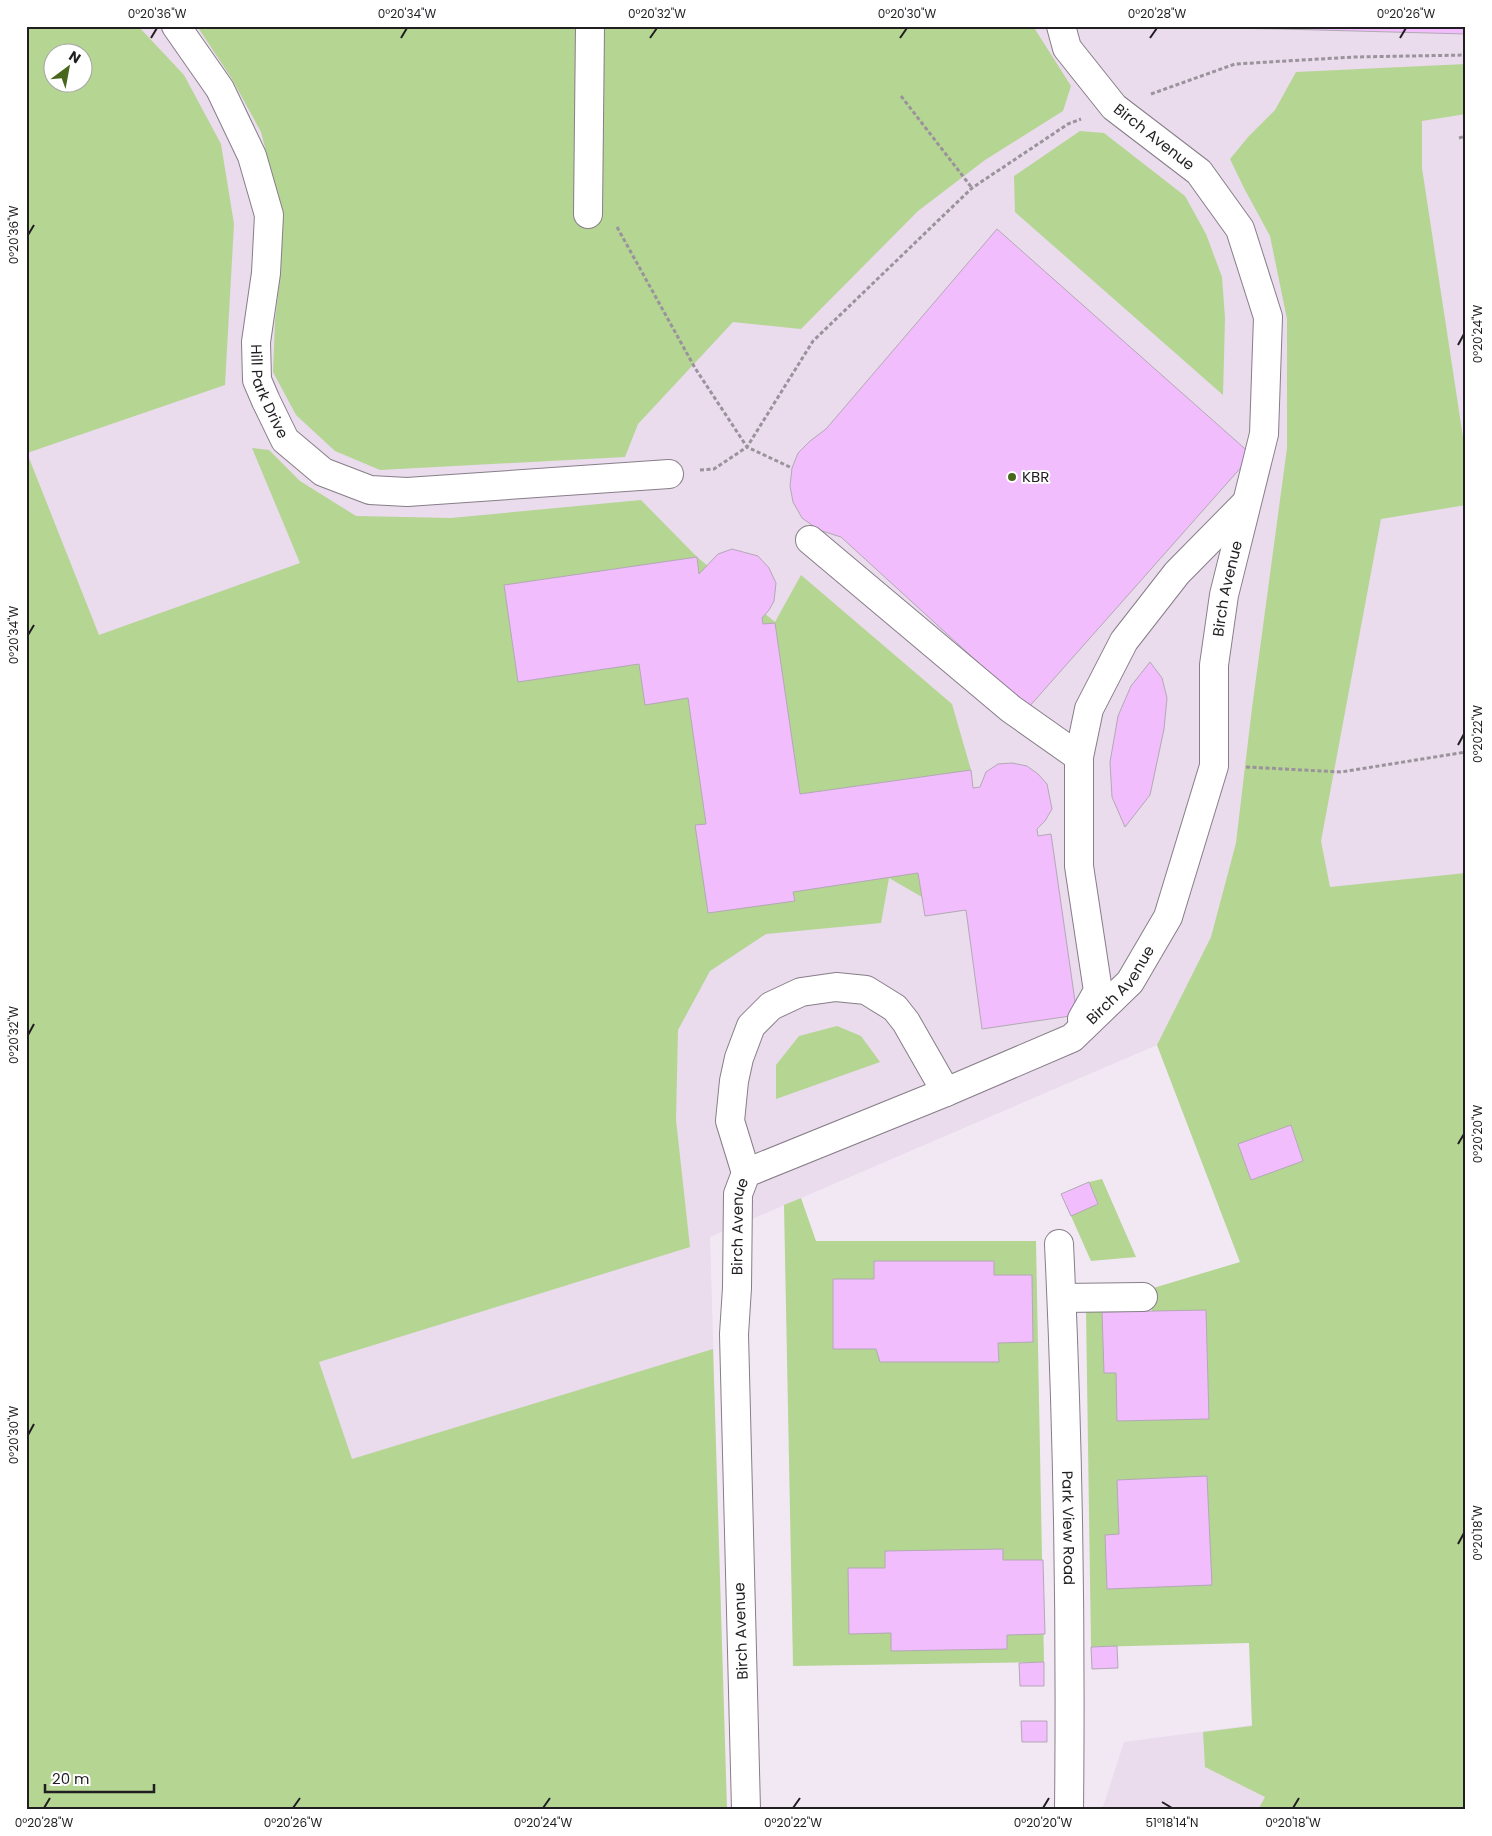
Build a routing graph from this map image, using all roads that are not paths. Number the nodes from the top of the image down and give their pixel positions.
1 (176, 26) edge
2 (590, 26) edge
3 (1061, 26) edge
4 (588, 214) dead end
5 (669, 474) road end
6 (1246, 503) junction
7 (810, 540) dead end
8 (1079, 757) junction
9 (1072, 1038) junction
10 (946, 1092) junction
11 (746, 1173) junction
12 (1059, 1244) dead end
13 (1143, 1297) dead end
14 (1062, 1298) junction
15 (746, 1810) edge
16 (1069, 1810) edge

1 - 5 street, Hill Park Drive
2 - 4 street
3 - 6 street, Birch Avenue
6 - 8 street
6 - 9 street, Birch Avenue
7 - 8 street
8 - 9 street
9 - 10 street, Birch Avenue
10 - 11 street, Birch Avenue
10 - 11 street
11 - 15 street, Birch Avenue
12 - 14 street, Park View Road
13 - 14 street
14 - 16 street, Park View Road

